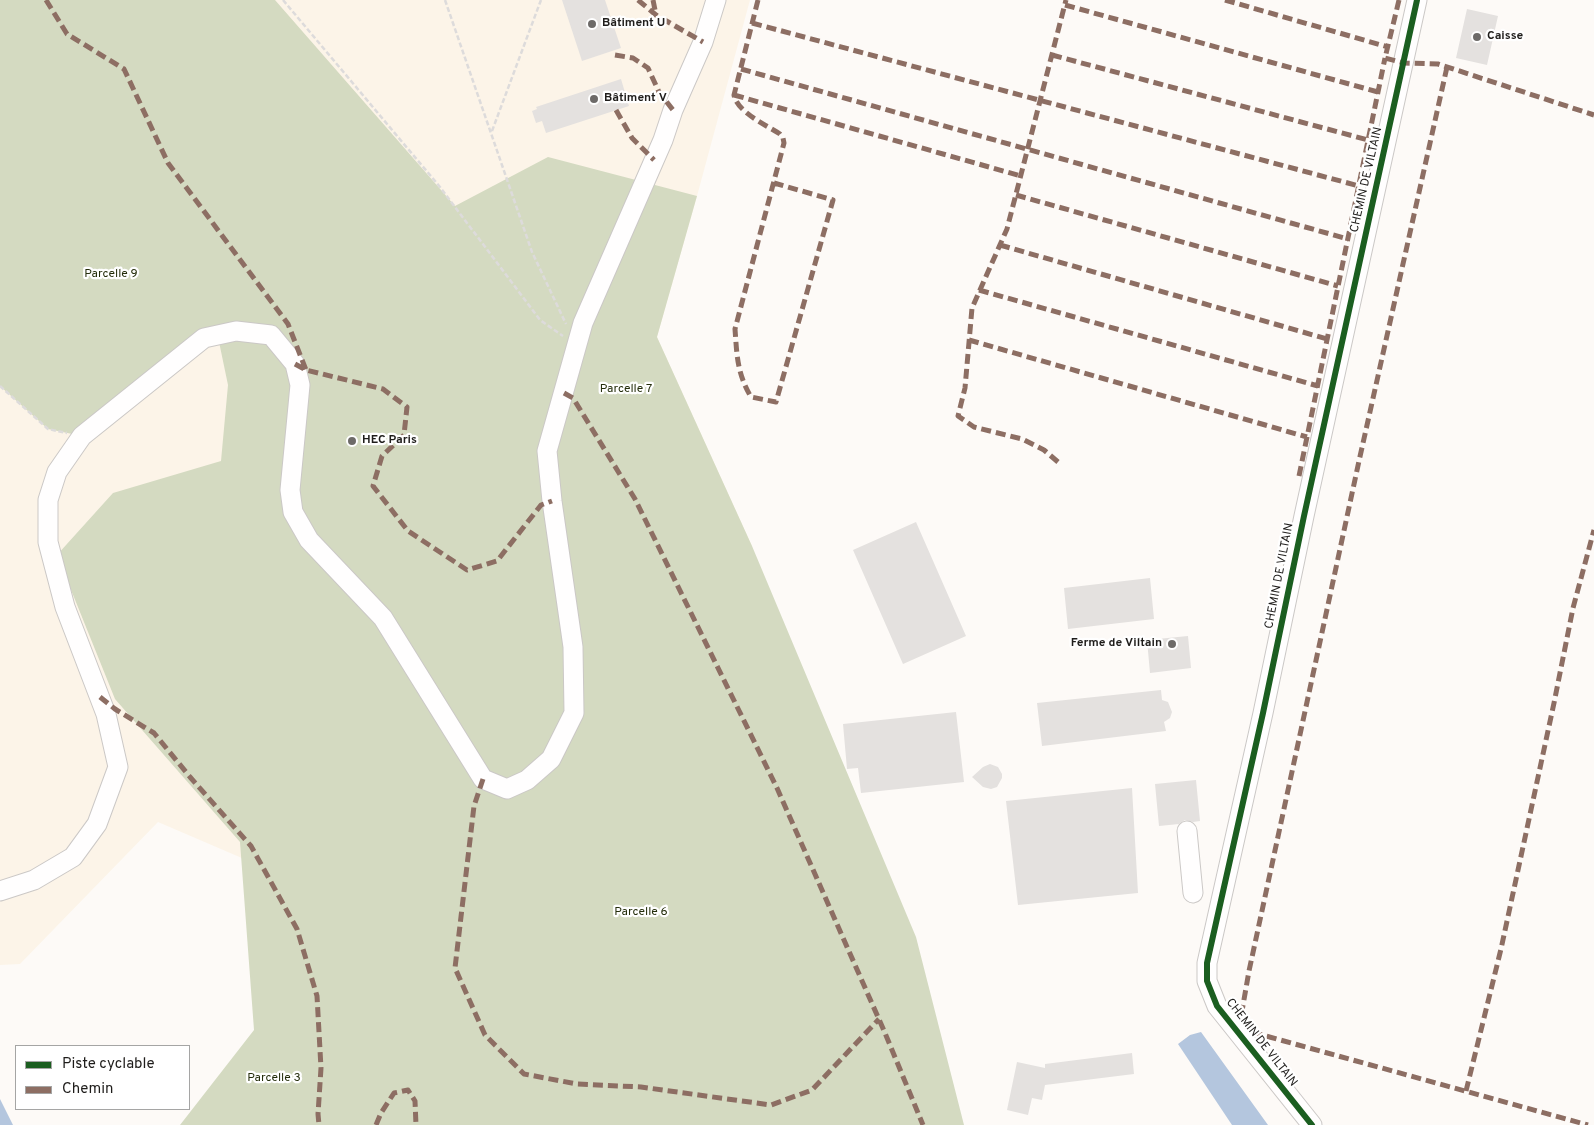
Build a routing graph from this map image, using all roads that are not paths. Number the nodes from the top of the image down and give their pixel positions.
1 (716, 0) edge
2 (1417, 0) edge
3 (1187, 831) dead end
4 (0, 891) edge
5 (1193, 893) dead end
6 (1312, 1125) edge

1 - 4 street
2 - 6 street, CHEMIN DE VILTAIN
3 - 5 street

